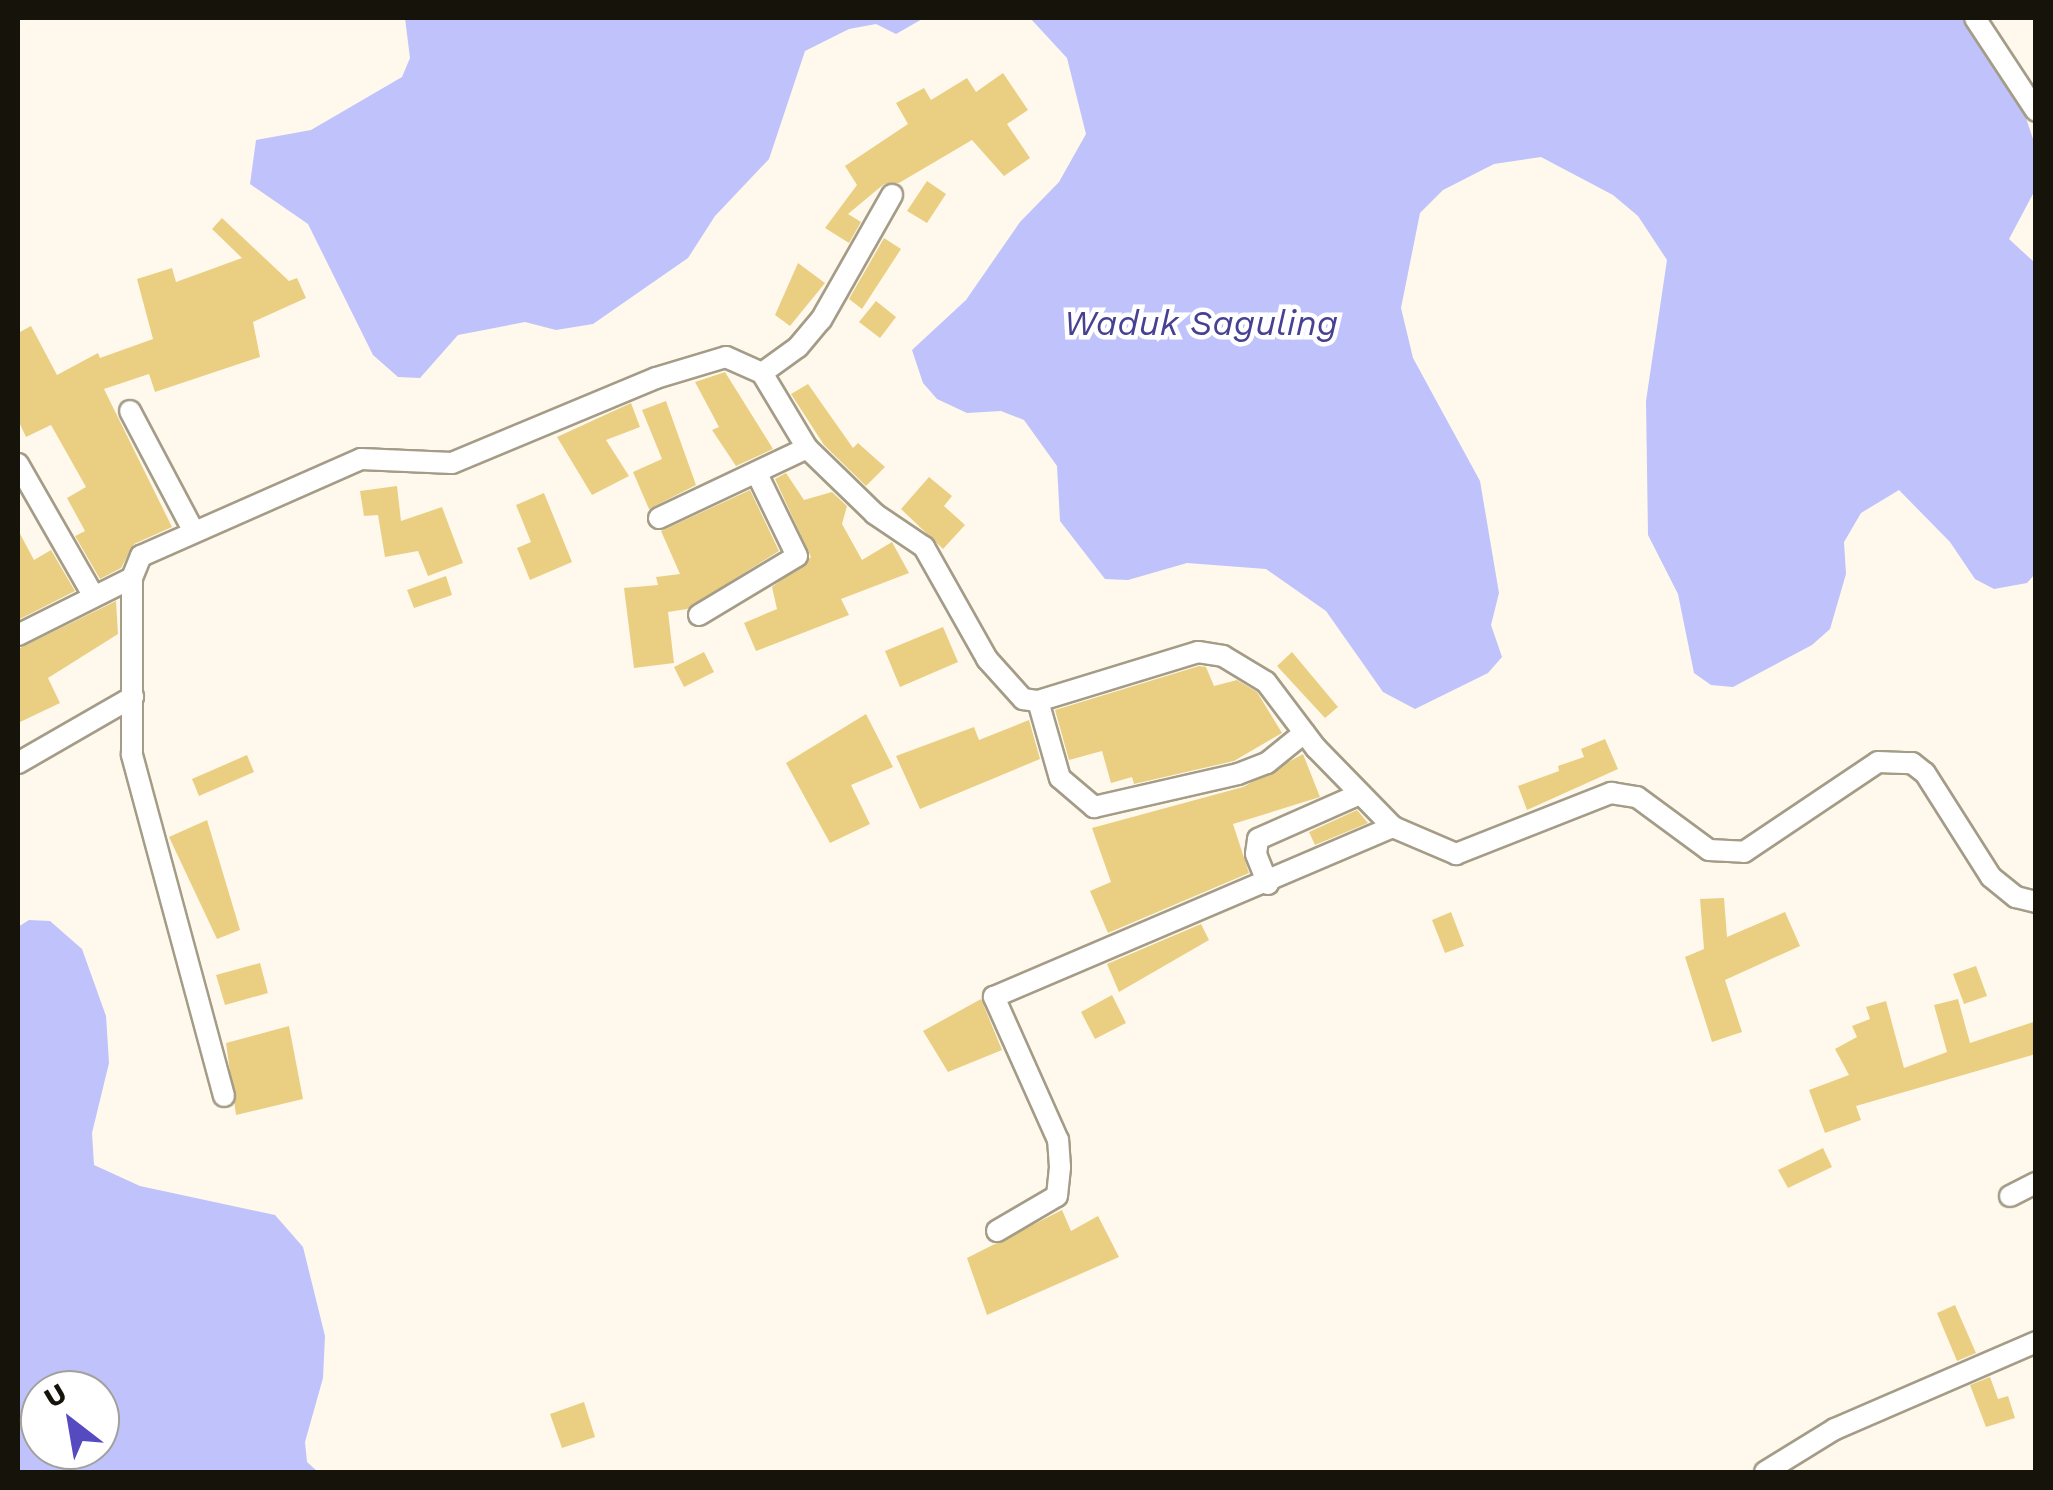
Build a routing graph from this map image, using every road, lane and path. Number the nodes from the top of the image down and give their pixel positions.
1 (1975, 18) edge
2 (2036, 111) edge
3 (892, 195) dead end
4 (762, 373) junction
5 (130, 412) dead end
6 (807, 448) junction
7 (18, 464) edge
8 (757, 474) junction
9 (659, 518) dead end
10 (192, 528) junction
11 (132, 578) junction
12 (93, 595) junction
13 (699, 615) dead end
14 (18, 635) edge
15 (133, 697) junction
16 (1038, 702) junction
17 (1304, 734) junction
18 (18, 763) edge
19 (1360, 794) junction
20 (1393, 827) junction
21 (1268, 884) junction
22 (2036, 902) edge
23 (224, 1096) dead end
24 (2036, 1183) edge
25 (2010, 1196) dead end
26 (997, 1231) dead end
27 (2036, 1342) edge
28 (1764, 1472) edge

1 - 2 street
3 - 4 street
4 - 6 street
4 - 10 street
5 - 10 street
6 - 8 street
6 - 16 street
7 - 12 street
8 - 9 street
8 - 13 street
10 - 11 street
11 - 12 street
11 - 15 street
12 - 14 street
15 - 18 street
15 - 23 street
16 - 17 street
16 - 17 street
17 - 19 street
19 - 20 street
19 - 21 street
20 - 21 street
20 - 22 street
21 - 26 street
24 - 25 street
27 - 28 street

